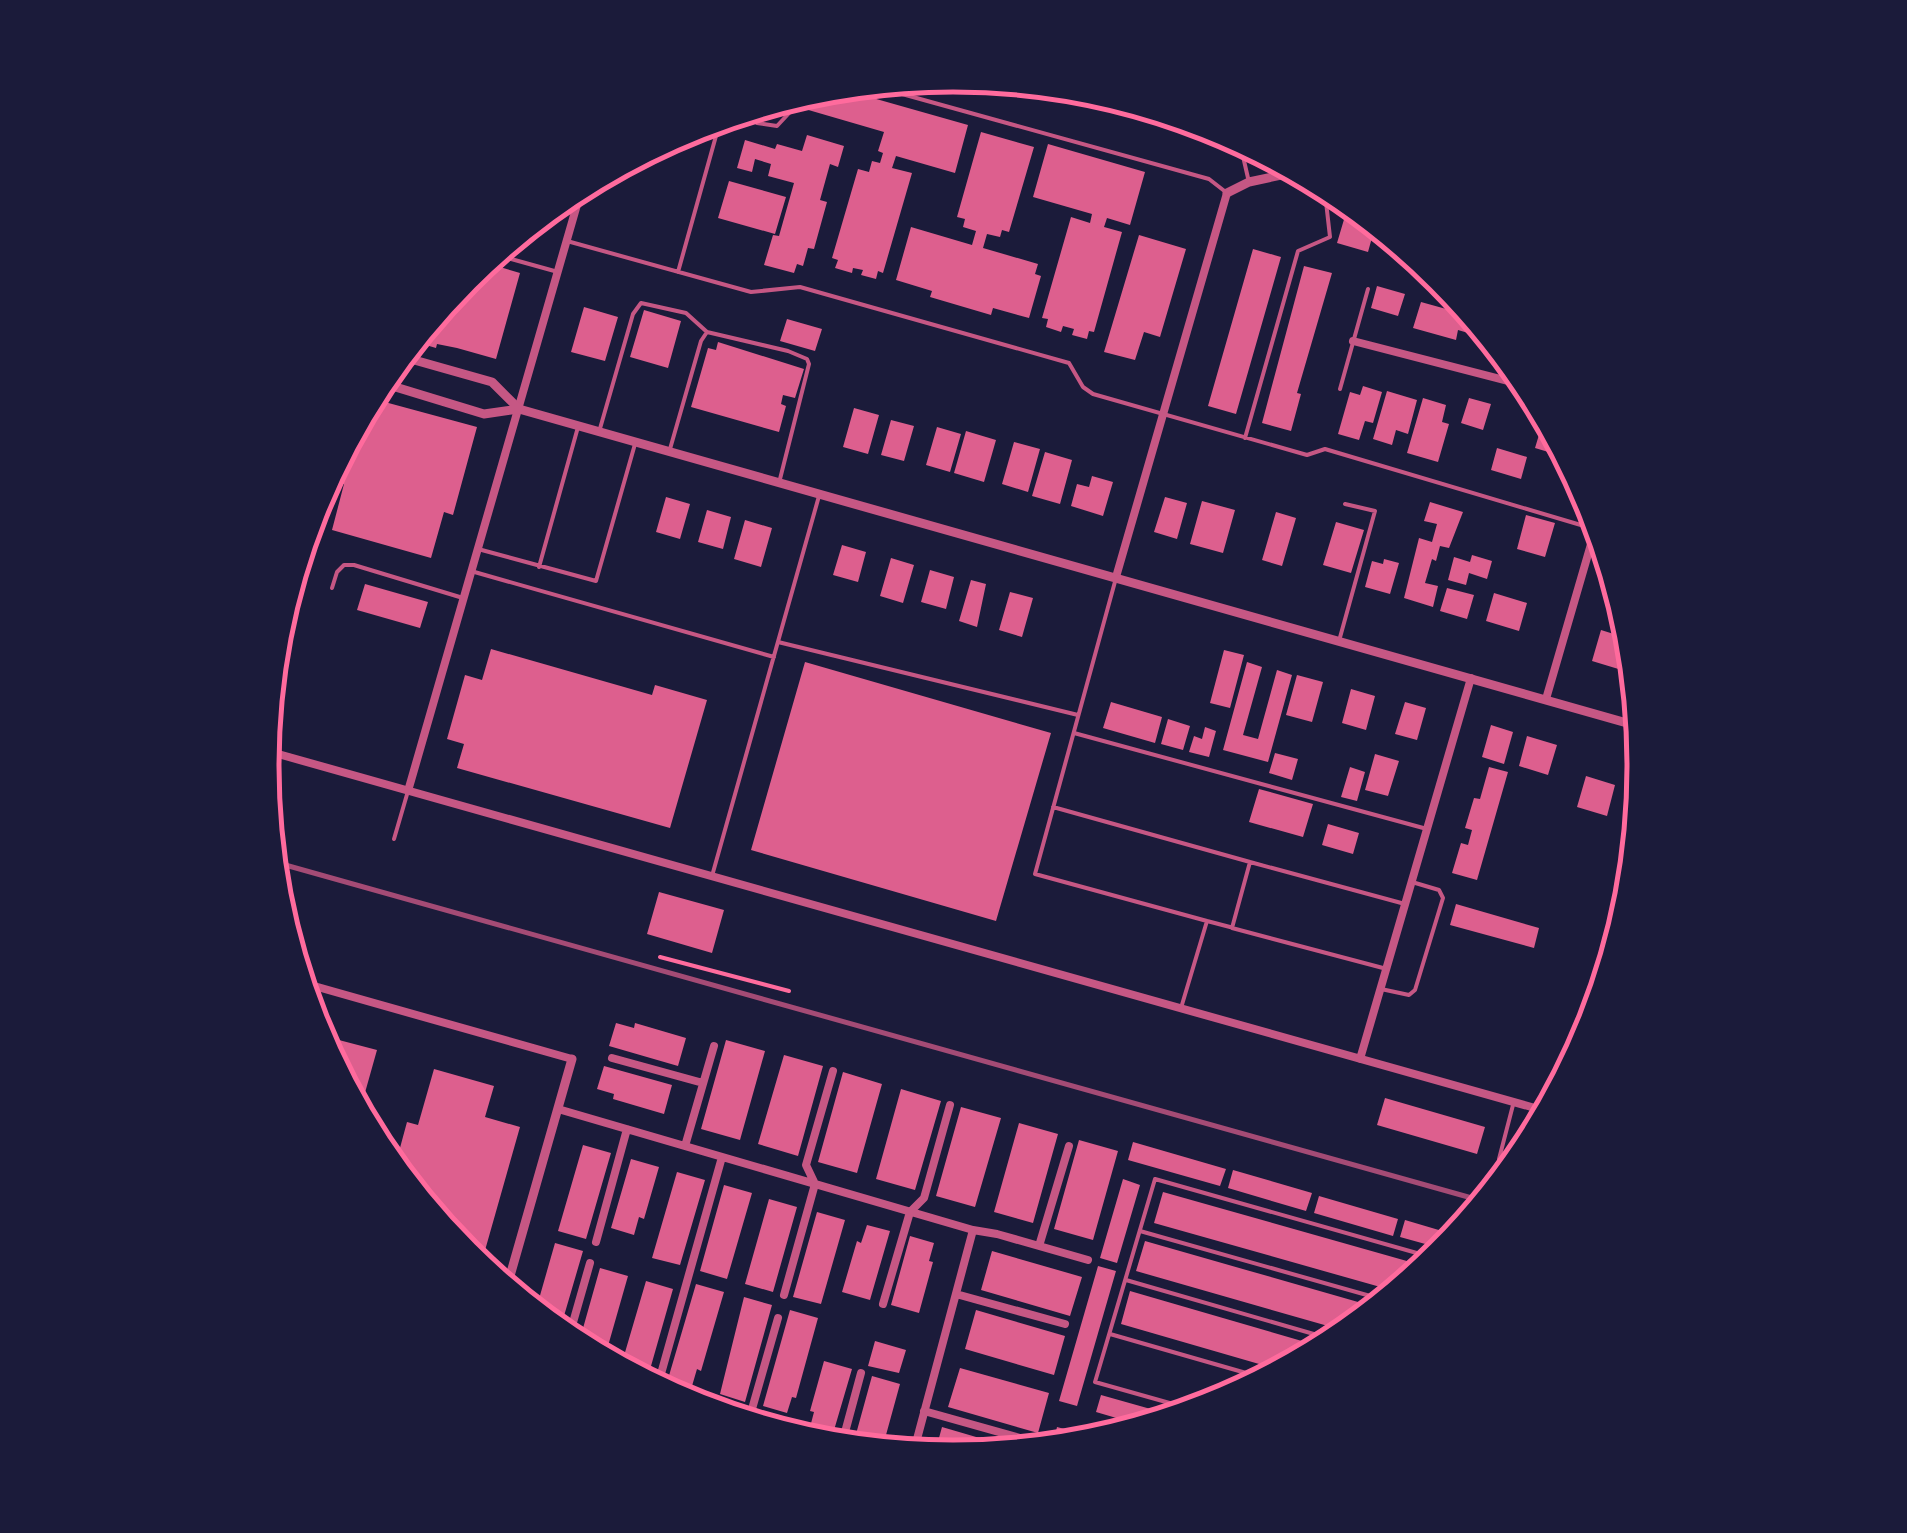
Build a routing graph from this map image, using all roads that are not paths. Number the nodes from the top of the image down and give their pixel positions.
1 (904, 94) edge
2 (790, 113) edge
3 (756, 122) edge
4 (717, 136) edge
5 (1244, 158) edge
6 (1277, 176) edge
7 (1248, 182) junction
8 (1228, 192) junction
9 (1326, 205) edge
10 (576, 208) edge
11 (567, 240) junction
12 (511, 259) edge
13 (558, 272) junction
14 (678, 272) junction
15 (1368, 289) dead end
16 (707, 332) junction
17 (1354, 341) junction
18 (416, 360) edge
19 (1506, 380) edge
20 (396, 387) edge
21 (1340, 389) dead end
22 (520, 409) junction
23 (1161, 416) junction
24 (578, 426) junction
25 (599, 432) junction
26 (1245, 438) junction
27 (636, 442) junction
28 (669, 452) junction
29 (779, 483) junction
30 (819, 494) junction
31 (1344, 504) dead end
32 (1581, 521) edge
33 (1591, 548) edge
34 (478, 549) junction
35 (539, 566) junction
36 (472, 571) junction
37 (1116, 577) junction
38 (332, 588) dead end
39 (464, 598) junction
40 (1338, 641) junction
41 (778, 642) junction
42 (774, 657) junction
43 (1470, 678) junction
44 (1546, 699) junction
45 (1078, 716) junction
46 (1626, 723) edge
47 (1074, 733) junction
48 (280, 754) edge
49 (408, 791) junction
50 (1053, 807) junction
51 (1427, 828) junction
52 (394, 839) dead end
53 (1250, 862) junction
54 (712, 876) junction
55 (1412, 882) junction
56 (1405, 904) junction
57 (1207, 921) junction
58 (1232, 928) junction
59 (1386, 968) junction
60 (316, 987) edge
61 (1380, 989) junction
62 (1182, 1008) junction
63 (714, 1046) dead end
64 (572, 1058) joint
65 (612, 1058) dead end
66 (1360, 1058) junction
67 (832, 1071) dead end
68 (703, 1083) junction
69 (1514, 1102) junction
70 (950, 1105) dead end
71 (1535, 1108) edge
72 (558, 1109) junction
73 (627, 1129) junction
74 (685, 1146) junction
75 (1069, 1146) dead end
76 (722, 1157) junction
77 (1501, 1160) edge
78 (815, 1184) junction
79 (910, 1212) junction
80 (973, 1230) junction
81 (1140, 1230) junction
82 (596, 1242) dead end
83 (1038, 1246) junction
84 (1418, 1254) edge
85 (1088, 1260) dead end
86 (590, 1263) dead end
87 (511, 1274) edge
88 (1126, 1280) junction
89 (956, 1294) junction
90 (784, 1295) dead end
91 (1371, 1295) edge
92 (882, 1304) dead end
93 (778, 1318) dead end
94 (573, 1323) edge
95 (1065, 1324) dead end
96 (1110, 1334) junction
97 (1316, 1335) edge
98 (660, 1373) edge
99 (861, 1373) dead end
100 (1247, 1373) edge
101 (1173, 1404) edge
102 (752, 1410) edge
103 (924, 1412) junction
104 (844, 1432) edge
105 (1017, 1437) edge
106 (917, 1439) edge

1 - 8 lane
2 - 3 lane
4 - 14 lane
5 - 7 lane
6 - 7 street
7 - 8 street
8 - 23 street
9 - 26 lane
10 - 11 street
11 - 13 street
11 - 14 lane
12 - 13 lane
13 - 22 street
14 - 23 lane
15 - 17 lane
16 - 25 lane
16 - 28 lane
16 - 29 lane
17 - 19 street
17 - 21 lane
18 - 22 street
20 - 22 street
22 - 24 street
22 - 34 street
23 - 26 lane
23 - 37 street
24 - 25 street
24 - 35 lane
25 - 27 street
26 - 32 lane
27 - 28 street
27 - 35 lane
28 - 29 street
29 - 30 street
30 - 37 street
30 - 41 lane
31 - 40 lane
33 - 44 street
34 - 35 lane
34 - 36 street
36 - 39 street
36 - 42 lane
37 - 40 street
37 - 45 lane
38 - 39 lane
39 - 49 street
40 - 43 street
41 - 42 lane
41 - 45 lane
42 - 54 lane
43 - 44 street
43 - 51 street
44 - 46 street
45 - 47 lane
47 - 50 lane
47 - 51 lane
48 - 49 street
49 - 52 lane
49 - 54 street
50 - 53 lane
50 - 57 lane
51 - 55 street
53 - 56 lane
53 - 58 lane
54 - 62 street
55 - 56 street
55 - 61 lane
56 - 59 street
57 - 58 lane
57 - 62 lane
58 - 59 lane
59 - 61 street
60 - 64 street
61 - 66 street
62 - 66 street
63 - 68 street
64 - 72 street
65 - 68 street
66 - 69 street
67 - 78 street
68 - 74 street
69 - 71 street
69 - 77 lane
70 - 79 street
72 - 73 street
72 - 87 street
73 - 74 street
73 - 82 street
74 - 76 street
75 - 83 street
76 - 78 street
76 - 98 street
78 - 79 street
78 - 90 street
79 - 80 street
79 - 92 street
80 - 83 street
80 - 89 street
81 - 84 lane
81 - 88 lane
81 - 91 lane
83 - 85 street
86 - 94 street
88 - 96 lane
88 - 97 lane
89 - 95 street
89 - 103 street
93 - 102 street
96 - 100 lane
96 - 101 lane
99 - 104 street
103 - 105 street
103 - 106 street

